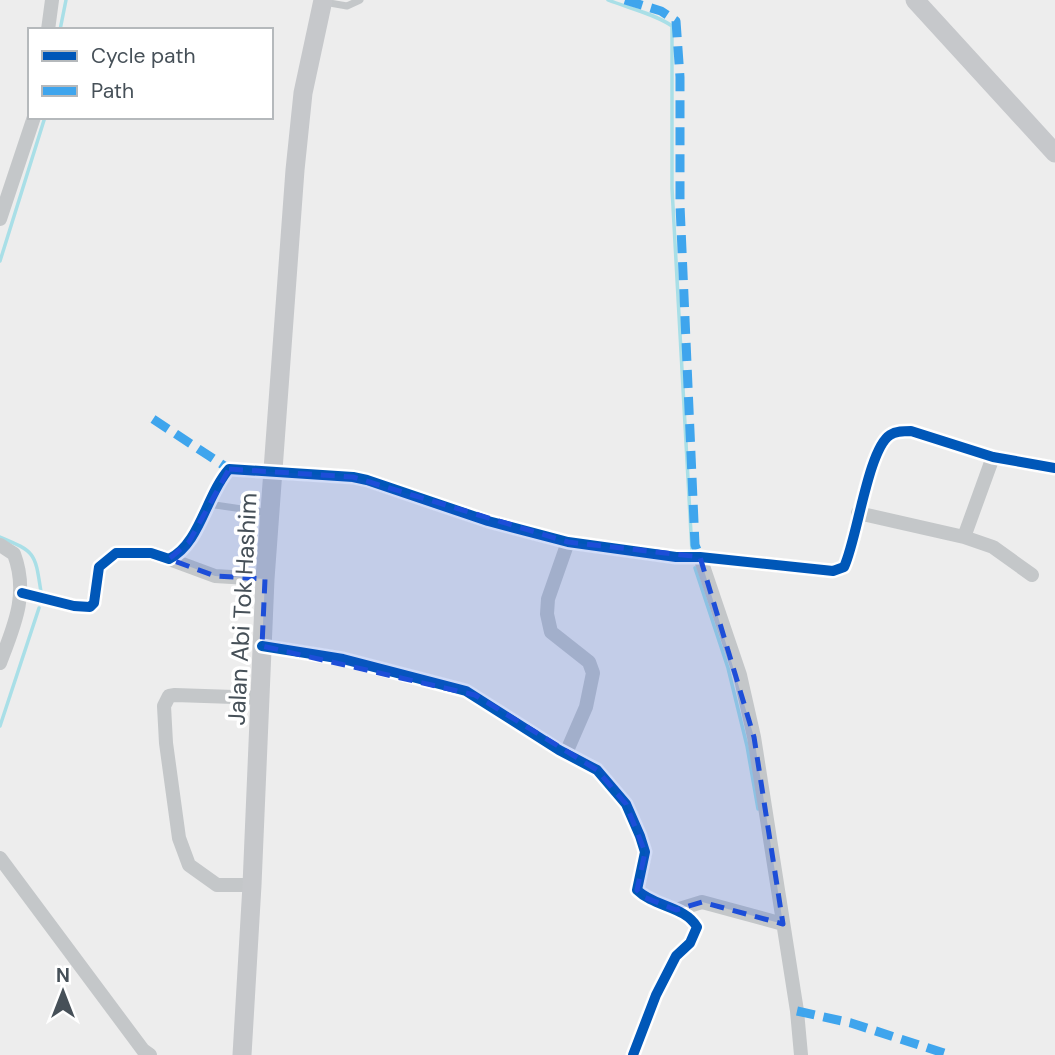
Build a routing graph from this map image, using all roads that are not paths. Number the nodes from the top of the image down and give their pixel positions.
1 (52, 0) edge
2 (359, 0) edge
3 (915, 0) edge
4 (323, 1) edge
5 (48, 28) edge
6 (33, 119) edge
7 (1055, 153) edge
8 (0, 219) edge
9 (993, 457) junction
10 (1055, 468) edge
11 (275, 472) junction
12 (207, 504) junction
13 (270, 513) junction
14 (858, 513) junction
15 (964, 537) junction
16 (568, 542) junction
17 (0, 545) edge
18 (700, 557) junction
19 (169, 559) junction
20 (1032, 575) dead end
21 (265, 579) junction
22 (22, 593) junction
23 (262, 646) junction
24 (0, 663) edge
25 (261, 698) junction
26 (566, 753) junction
27 (0, 858) edge
28 (252, 886) junction
29 (676, 910) junction
30 (783, 924) junction
31 (150, 1055) edge
32 (242, 1055) edge
33 (633, 1055) edge
34 (801, 1055) edge

1 - 5 street
2 - 4 lane
3 - 7 main road
4 - 11 main road, Jalan Abi Tok Hashim
6 - 8 street
9 - 10 street
9 - 14 street
9 - 15 street
11 - 12 street
11 - 13 main road, Jalan Abi Tok Hashim
11 - 16 street
12 - 13 lane
12 - 19 street
13 - 21 main road, Jalan Abi Tok Hashim
14 - 15 street
14 - 18 street
15 - 20 street
16 - 18 street
16 - 26 street
17 - 22 street
18 - 30 street
19 - 21 street
19 - 22 street
21 - 23 main road, Jalan Abi Tok Hashim
22 - 24 street
23 - 25 main road, Jalan Abi Tok Hashim
23 - 26 street
25 - 28 main road, Jalan Abi Tok Hashim
25 - 28 street
26 - 29 street
27 - 31 street
28 - 32 main road, Jalan Abi Tok Hashim
29 - 30 street
29 - 33 street
30 - 34 street

